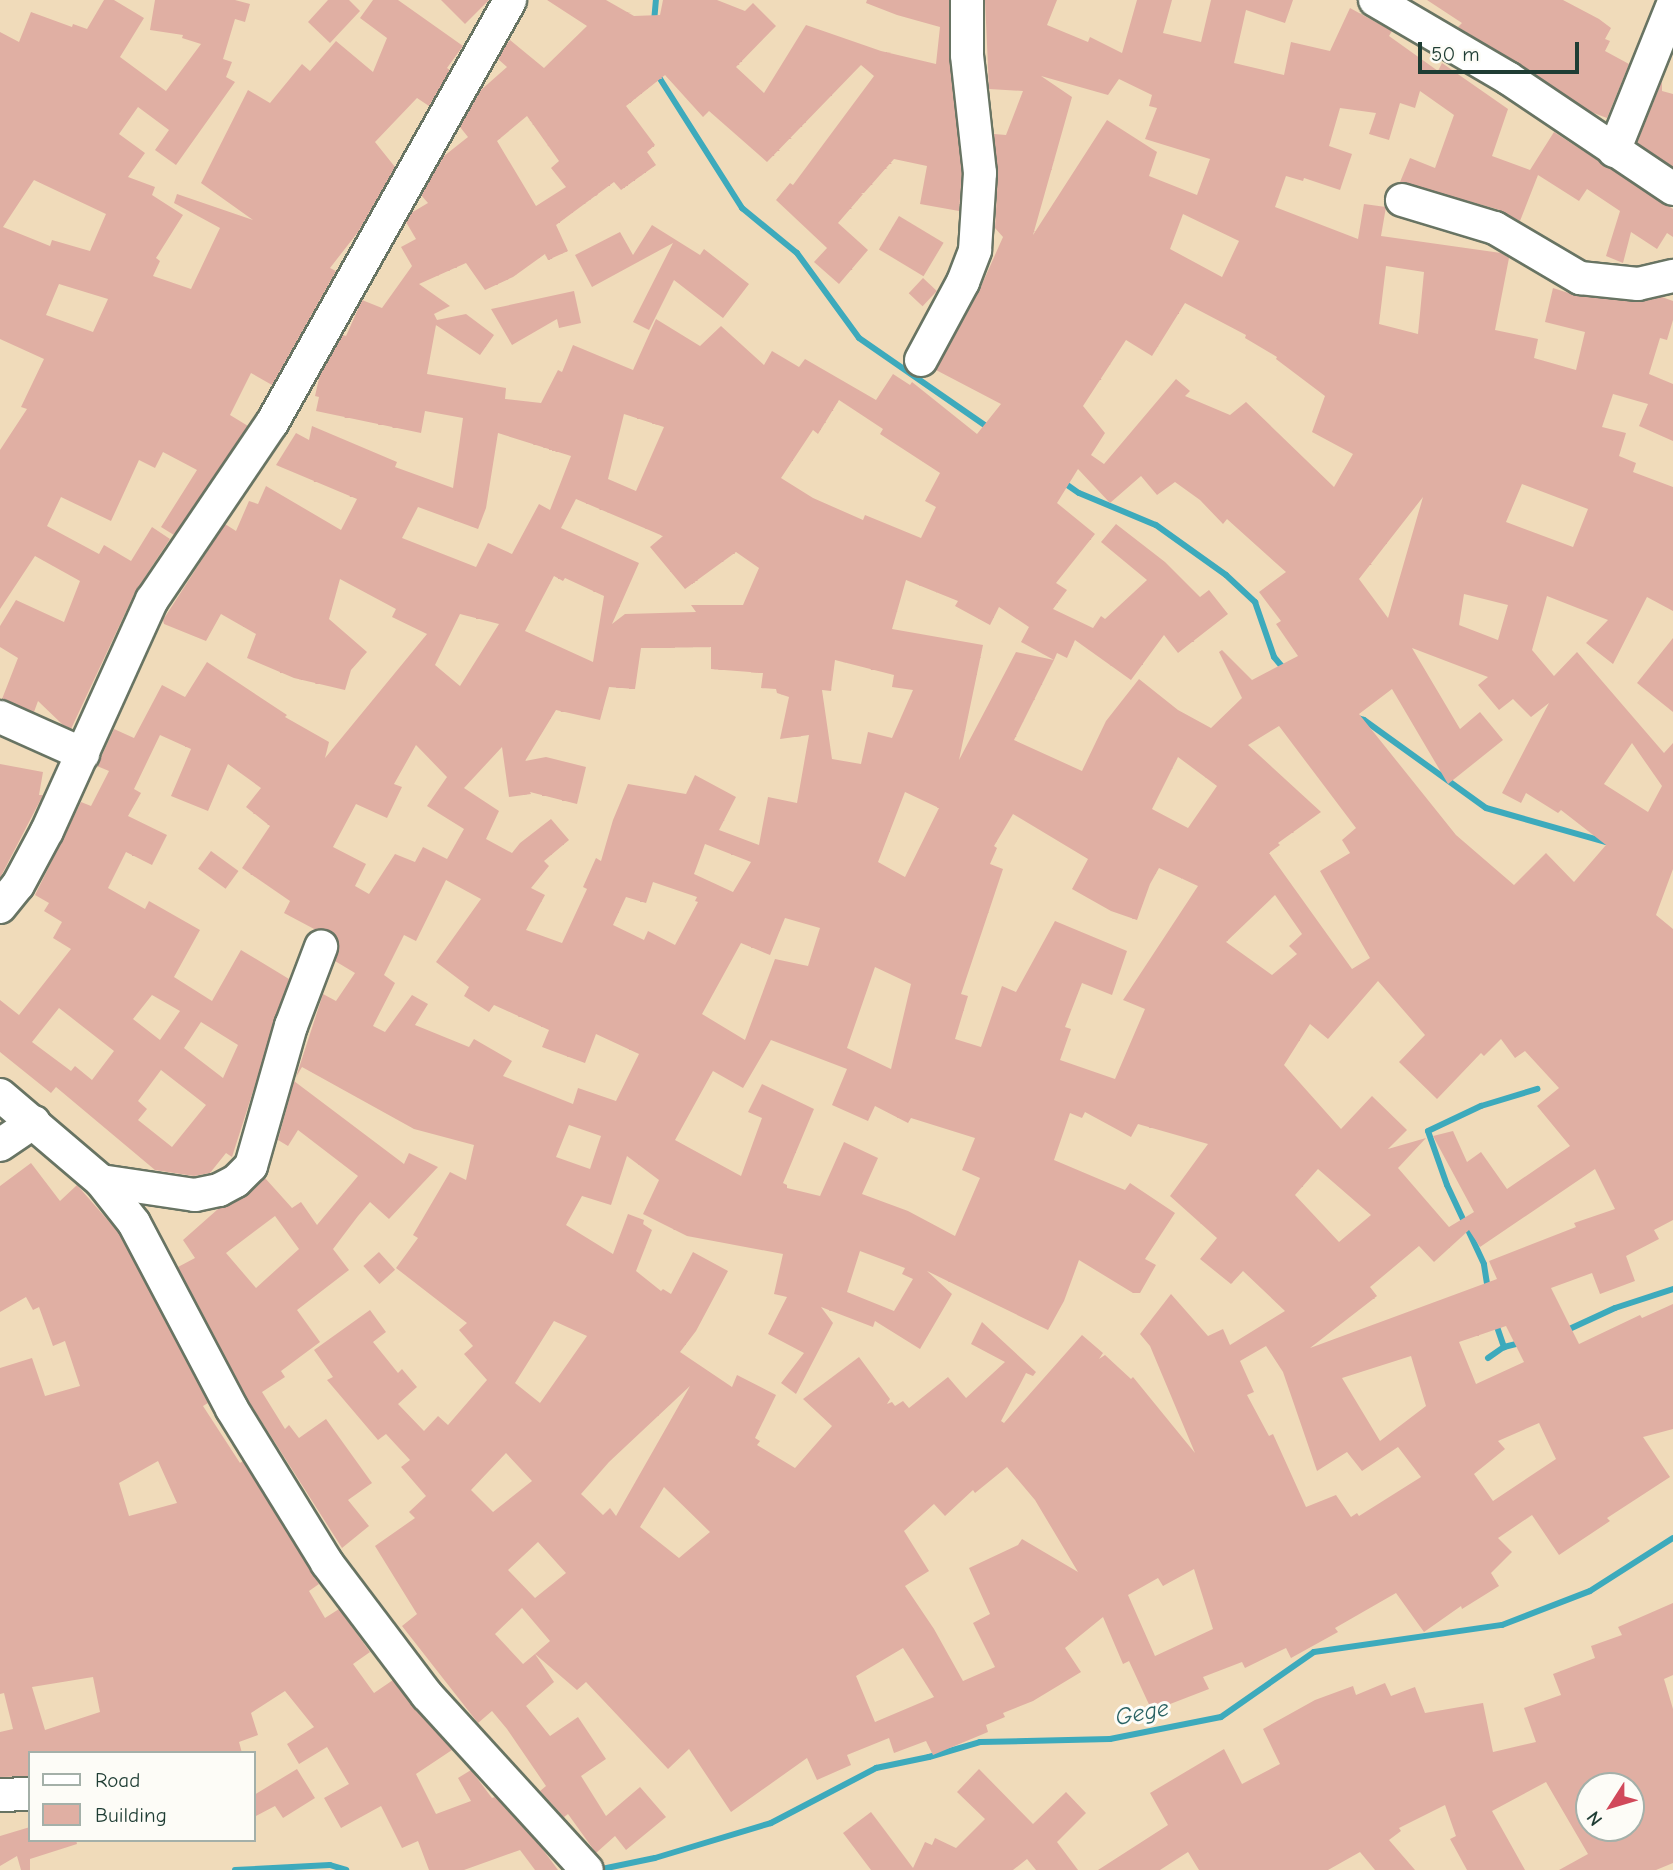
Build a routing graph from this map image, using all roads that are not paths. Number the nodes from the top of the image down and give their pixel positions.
1 (510, 0) edge
2 (967, 0) edge
3 (1375, 0) edge
4 (1673, 4) edge
5 (1614, 151) junction
6 (1673, 189) edge
7 (1402, 200) dead end
8 (1673, 276) edge
9 (921, 359) dead end
10 (0, 717) edge
11 (83, 754) junction
12 (0, 907) edge
13 (321, 947) dead end
14 (0, 1095) edge
15 (33, 1122) junction
16 (0, 1145) edge
17 (101, 1181) junction
18 (28, 1794) edge
19 (0, 1795) edge
20 (586, 1869) edge

1 - 11 street
2 - 9 street
3 - 5 street
4 - 5 street
5 - 6 street
7 - 8 street
10 - 11 street
11 - 12 street
13 - 17 street
14 - 15 street
15 - 16 street
15 - 17 street
17 - 20 street
18 - 19 street

